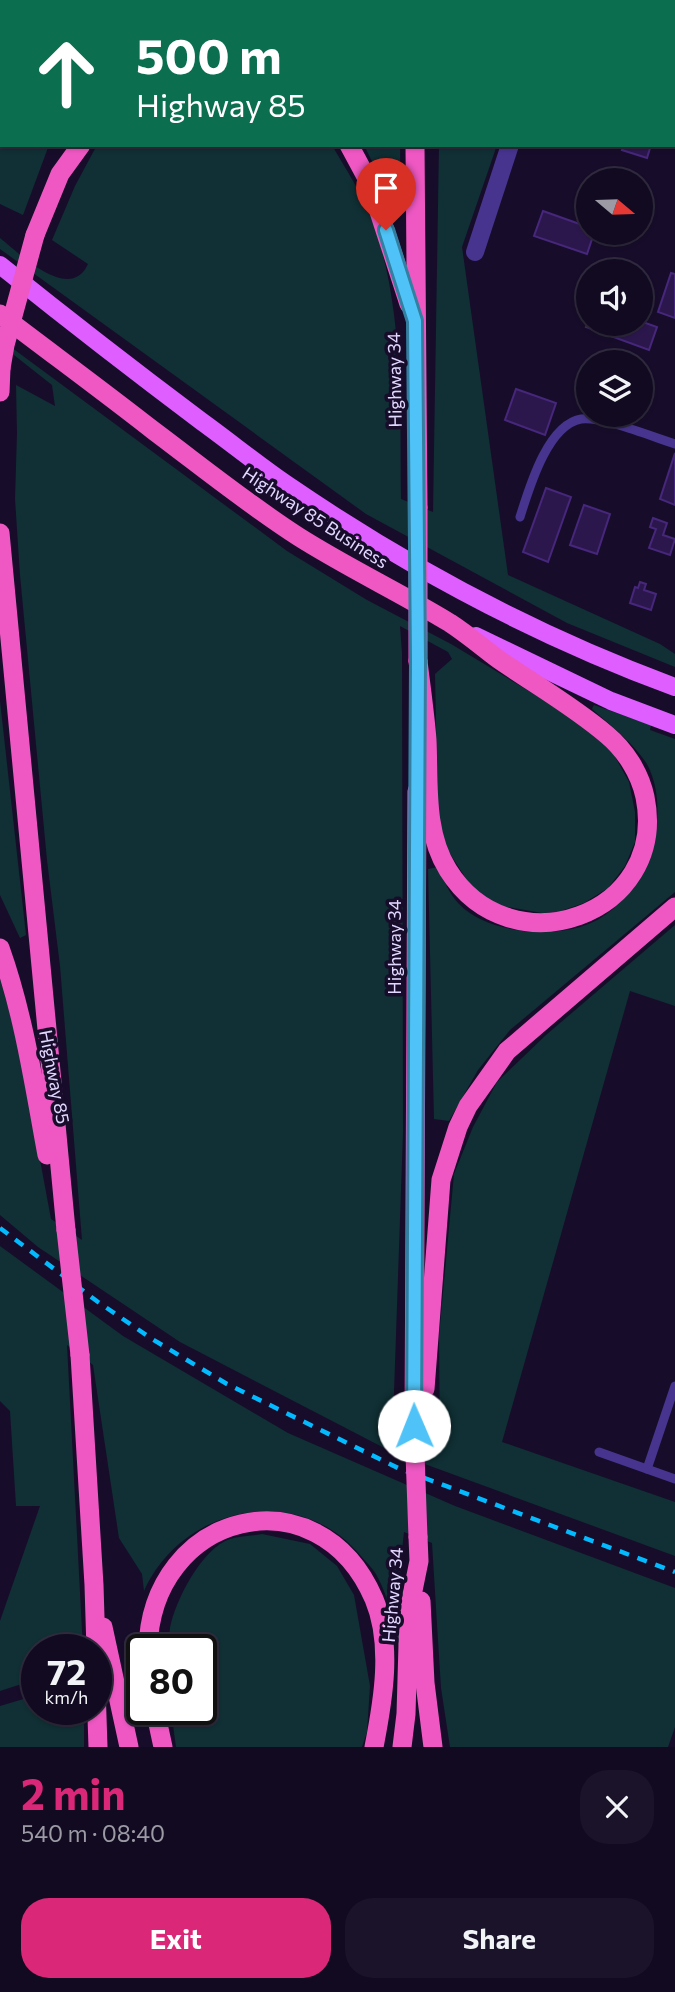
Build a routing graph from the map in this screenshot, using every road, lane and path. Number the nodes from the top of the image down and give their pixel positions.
1 (63, 147) edge
2 (80, 147) edge
3 (350, 147) edge
4 (415, 147) edge
5 (509, 147) edge
6 (60, 174) junction
7 (475, 252) dead end
8 (0, 265) edge
9 (0, 314) edge
10 (415, 321) junction
11 (0, 330) edge
12 (1, 371) edge
13 (0, 392) edge
14 (151, 428) junction
15 (675, 444) edge
16 (520, 517) dead end
17 (0, 533) edge
18 (451, 624) junction
19 (418, 661) junction
20 (675, 687) edge
21 (675, 724) edge
22 (675, 906) edge
23 (0, 948) edge
24 (65, 1222) junction
25 (675, 1386) edge
26 (414, 1426) junction
27 (599, 1452) dead end
28 (647, 1469) junction
29 (675, 1479) edge
30 (419, 1561) junction
31 (94, 1585) junction
32 (96, 1634) edge
33 (150, 1634) edge
34 (97, 1725) edge
35 (158, 1725) edge
36 (98, 1747) edge
37 (129, 1747) edge
38 (163, 1747) edge
39 (374, 1747) edge
40 (402, 1747) edge
41 (433, 1747) edge

1 - 6 highway
2 - 6 highway
3 - 10 highway
4 - 10 highway, Highway 34
5 - 7 street
6 - 12 highway, bridge
8 - 20 main road, Highway 85 Business
9 - 14 highway, Highway 85 Business
10 - 19 highway, Highway 34, bridge
11 - 14 highway
12 - 13 highway
14 - 18 highway, Highway 85 Business
15 - 16 lane
17 - 24 highway
18 - 19 highway
18 - 21 main road, Highway 85 Business
19 - 26 highway, Highway 34
22 - 26 highway
23 - 24 highway, Highway 85
24 - 31 highway, bridge
25 - 28 lane
26 - 30 highway, Highway 34, bridge
27 - 28 lane
28 - 29 lane
30 - 40 highway, Highway 34
30 - 41 highway
31 - 32 highway
31 - 37 highway
33 - 39 highway
34 - 36 highway
35 - 38 highway

